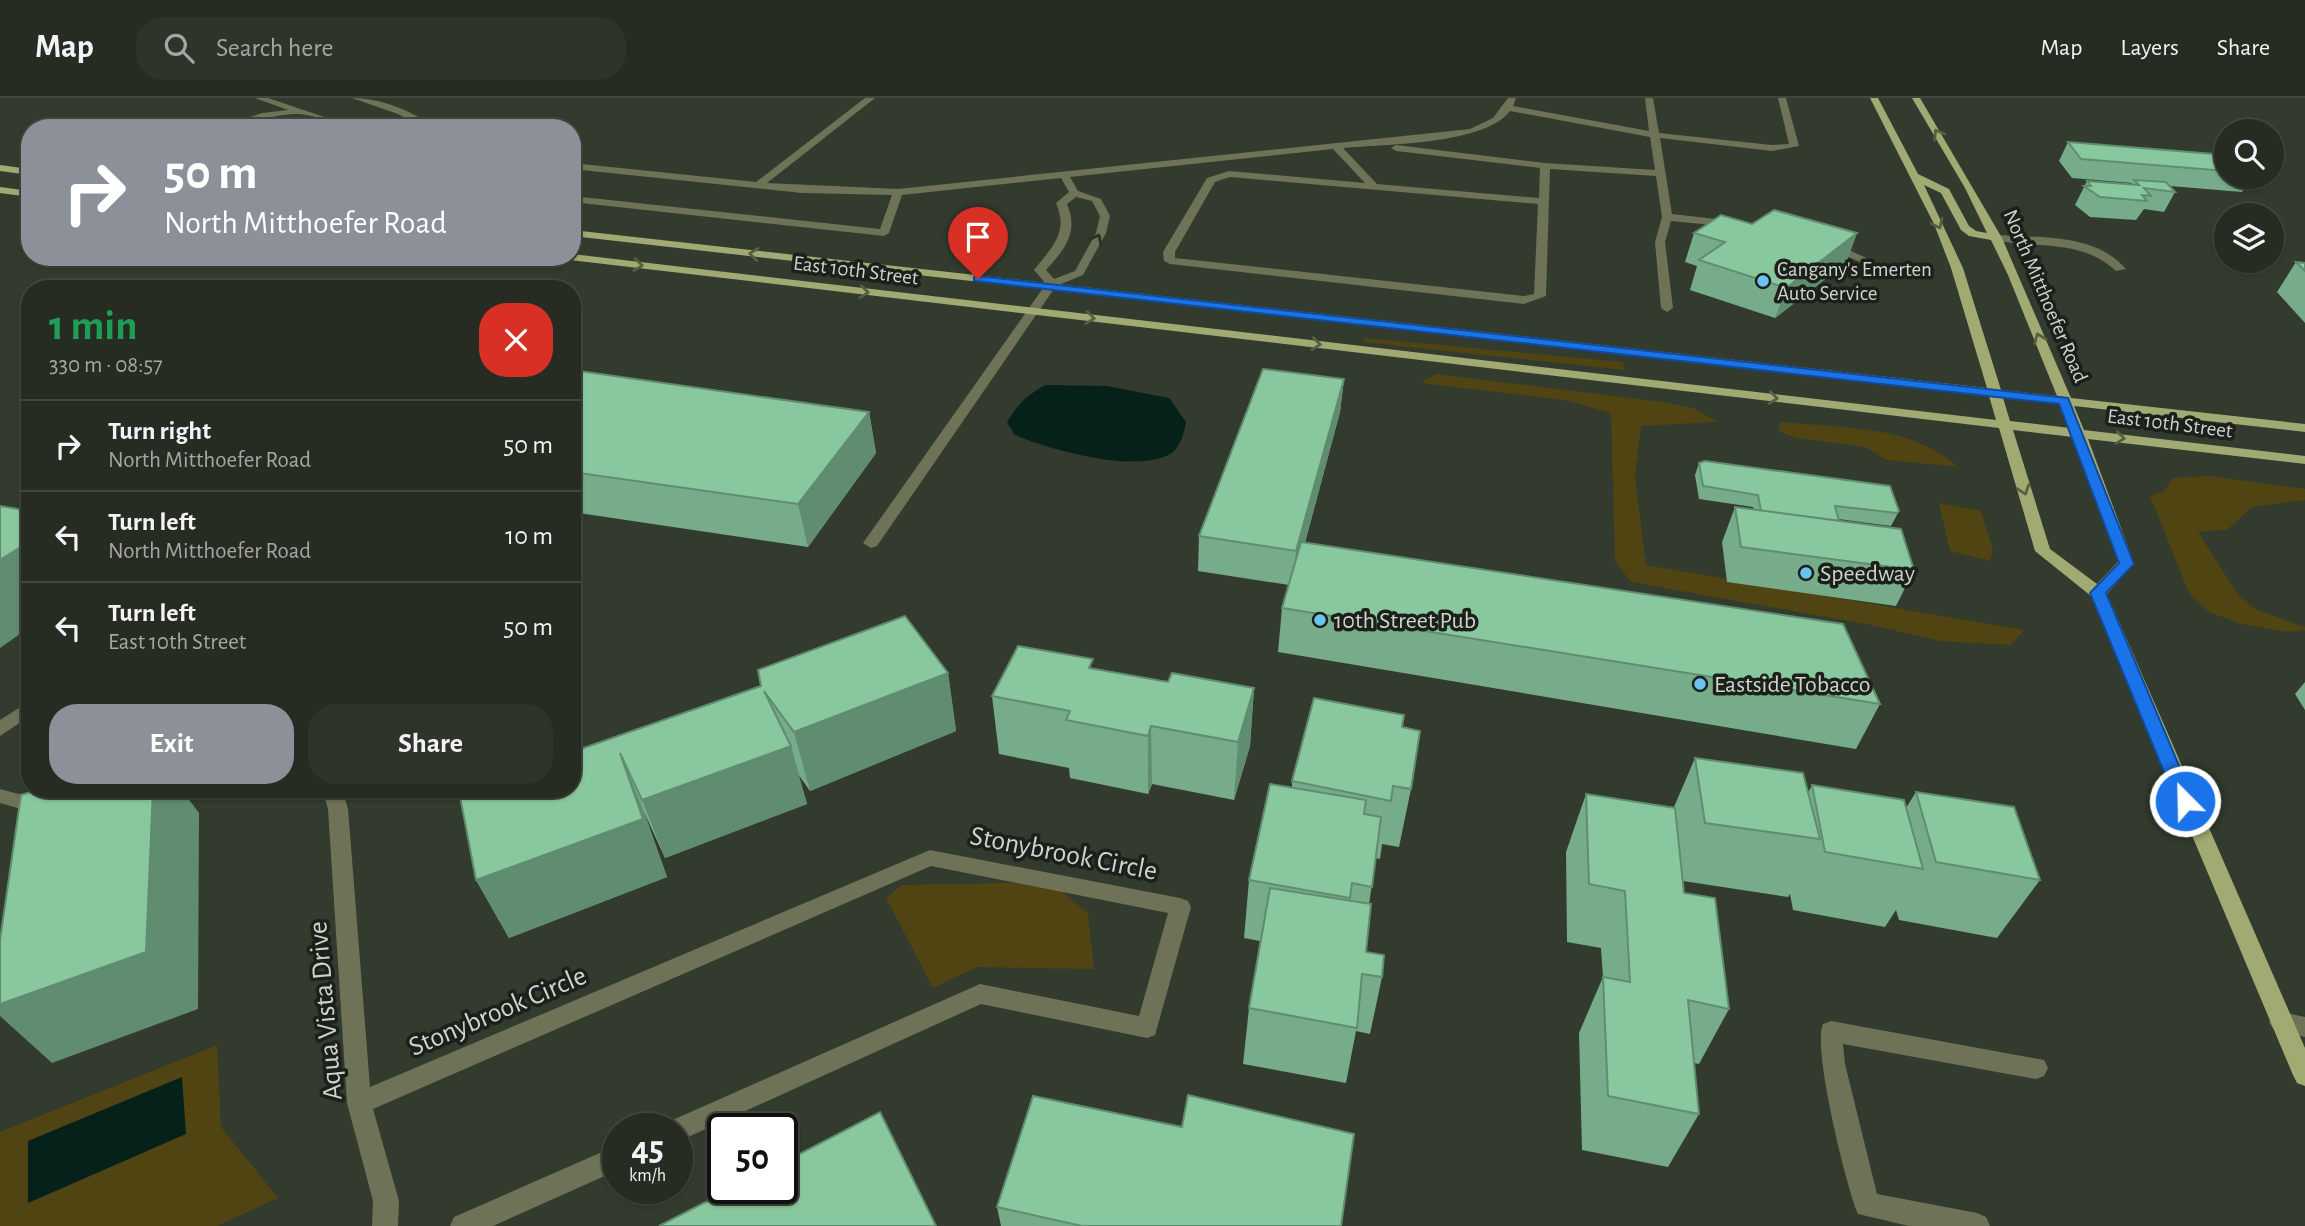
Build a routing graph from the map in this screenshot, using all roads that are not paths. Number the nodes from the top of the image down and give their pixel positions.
1 (259, 98) edge
2 (356, 98) edge
3 (871, 98) edge
4 (1649, 98) edge
5 (1782, 98) edge
6 (1874, 98) edge
7 (1916, 98) edge
8 (1511, 103) edge
9 (300, 111) junction
10 (286, 115) junction
11 (252, 119) edge
12 (284, 119) edge
13 (325, 119) edge
14 (414, 119) edge
15 (1656, 135) junction
16 (1362, 145) junction
17 (1336, 147) junction
18 (1218, 160) junction
19 (1545, 166) junction
20 (581, 167) edge
21 (0, 168) edge
22 (21, 171) edge
23 (1661, 173) junction
24 (1229, 174) junction
25 (1065, 176) junction
26 (1914, 176) junction
27 (759, 185) junction
28 (1373, 185) junction
29 (0, 190) edge
30 (898, 192) junction
31 (21, 193) edge
32 (1074, 193) junction
33 (581, 200) edge
34 (1543, 201) junction
35 (1667, 217) junction
36 (1744, 225) edge
37 (581, 234) edge
38 (1997, 238) junction
39 (1816, 239) edge
40 (581, 258) edge
41 (1873, 264) dead end
42 (2120, 269) dead end
43 (1051, 286) junction
44 (1667, 308) dead end
45 (1032, 311) junction
46 (1994, 393) junction
47 (2064, 401) junction
48 (2003, 425) junction
49 (2305, 428) edge
50 (2079, 434) junction
51 (2305, 460) edge
52 (871, 543) dead end
53 (2098, 593) junction
54 (21, 714) edge
55 (0, 729) edge
56 (0, 796) edge
57 (72, 798) edge
58 (335, 798) edge
59 (2281, 1022) junction
60 (2305, 1027) edge
61 (2036, 1068) dead end
62 (2305, 1075) edge
63 (359, 1104) junction
64 (693, 1123) edge
65 (602, 1164) edge
66 (385, 1226) edge
67 (463, 1226) edge
68 (1977, 1226) edge

1 - 9 street
2 - 14 street
3 - 27 street
4 - 15 street
5 - 15 street
6 - 26 main road
38 -> 7 main road, North Mitthoefer Road
8 - 15 street
8 - 16 street
9 - 10 street
9 - 13 street
10 - 11 street
10 - 12 street
15 - 23 street
16 - 17 street
16 - 19 street
17 - 18 street
17 - 28 street
18 - 24 street
18 - 25 street
19 - 23 street
19 - 34 street
20 - 27 street
21 - 22 main road
23 - 35 street
24 - 28 street
24 - 34 street
25 - 30 street
25 - 32 street
26 - 38 main road
26 -> 46 main road
27 - 30 street
28 - 34 street
29 - 31 main road
30 - 33 street
32 - 43 street
43 -> 32 street
35 - 36 street
35 - 44 street
43 -> 37 main road, East 10th Street
38 - 42 street
47 -> 38 main road, North Mitthoefer Road
39 - 41 street
40 -> 45 main road, East 10th Street
43 - 45 street
43 - 46 main road, East 10th Street
45 -> 48 main road, East 10th Street
45 - 52 street
46 - 47 main road, East 10th Street
46 - 48 main road
47 - 49 main road, East 10th Street
47 - 50 main road, North Mitthoefer Road
48 - 50 main road, East 10th Street
48 -> 53 main road
50 -> 51 main road, East 10th Street
50 - 53 main road, North Mitthoefer Road
53 - 59 main road
54 - 55 street
56 - 57 street
58 - 63 street, Aqua Vista Drive
59 - 60 street
59 - 62 main road
61 - 68 street
63 - 64 street, Stonybrook Circle
63 - 66 street, Aqua Vista Drive
65 - 67 street

